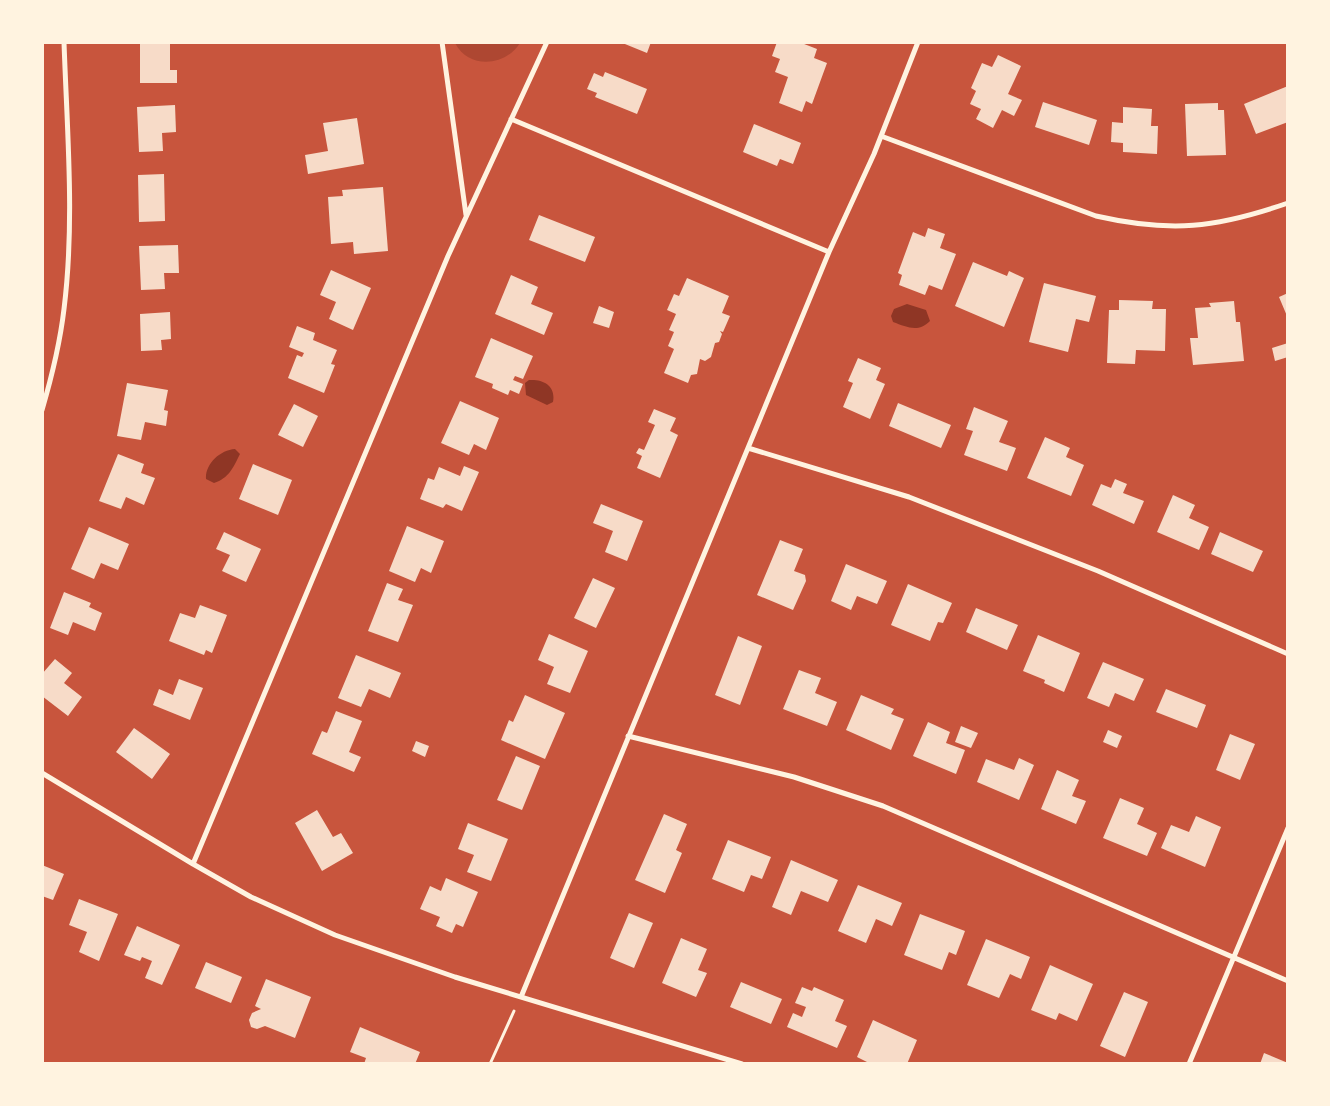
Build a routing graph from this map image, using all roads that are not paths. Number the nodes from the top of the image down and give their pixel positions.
1 (64, 42) edge
2 (442, 42) edge
3 (547, 42) edge
4 (918, 42) edge
5 (512, 118) junction
6 (881, 136) junction
7 (1288, 203) edge
8 (466, 216) junction
9 (829, 252) junction
10 (42, 410) edge
11 (748, 448) junction
12 (1288, 654) edge
13 (628, 736) junction
14 (42, 773) edge
15 (1288, 828) edge
16 (193, 864) junction
17 (1233, 958) junction
18 (1288, 981) edge
19 (521, 996) junction
20 (742, 1064) edge
21 (1189, 1064) edge

1 - 10 street
2 - 8 street
3 - 5 street
4 - 6 street
5 - 8 street
5 - 9 street
6 - 7 street
6 - 9 street
8 - 16 street
9 - 11 street
11 - 12 street
11 - 13 street
13 - 17 street
13 - 19 street
14 - 16 street
15 - 17 street
16 - 19 street
17 - 18 street
17 - 21 street
19 - 20 street

